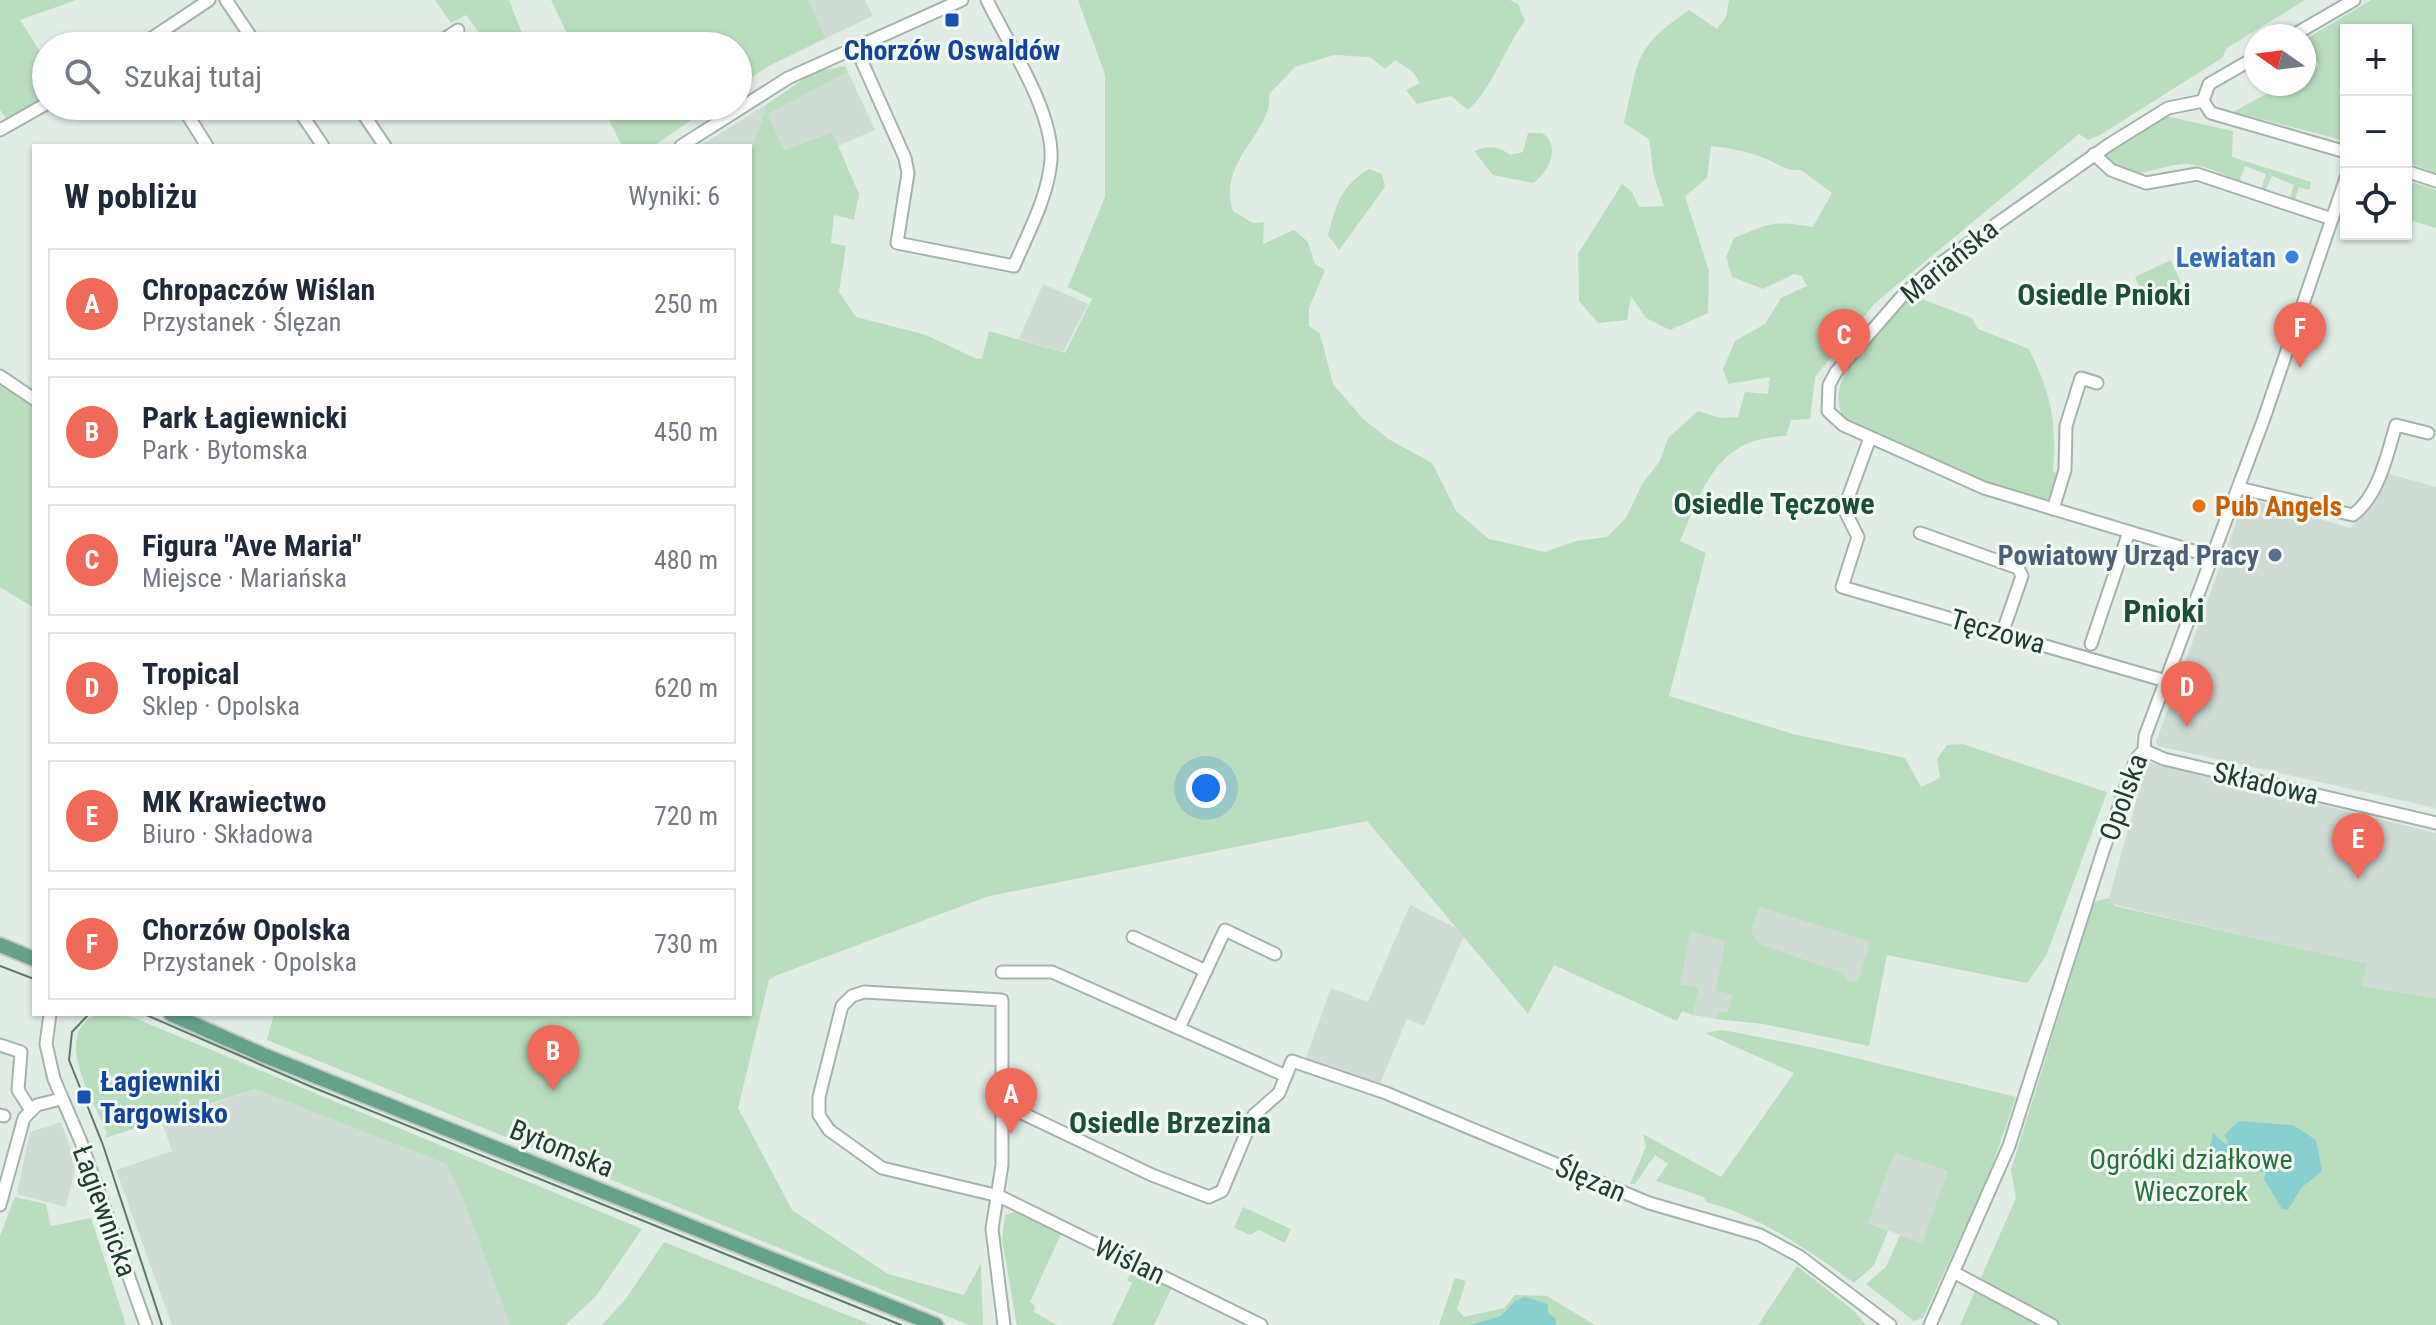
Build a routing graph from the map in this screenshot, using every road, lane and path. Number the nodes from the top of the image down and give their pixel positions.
1 (209, 0) edge
2 (226, 0) edge
3 (962, 0) edge
4 (987, 0) edge
5 (2354, 0) edge
6 (2313, 24) edge
7 (458, 30) dead end
8 (162, 32) edge
9 (248, 32) edge
10 (455, 32) edge
11 (855, 46) junction
12 (2244, 64) edge
13 (752, 100) edge
14 (2203, 101) junction
15 (32, 112) edge
16 (191, 120) edge
17 (305, 120) edge
18 (367, 120) edge
19 (720, 120) edge
20 (0, 130) edge
21 (206, 144) edge
22 (322, 144) edge
23 (384, 144) edge
24 (684, 144) edge
25 (2340, 150) edge
26 (2094, 154) junction
27 (2412, 173) edge
28 (2436, 181) edge
29 (2340, 196) edge
30 (2332, 219) junction
31 (0, 376) edge
32 (2097, 383) dead end
33 (32, 398) edge
34 (2428, 433) dead end
35 (1870, 438) junction
36 (2239, 488) junction
37 (2053, 509) junction
38 (2129, 532) junction
39 (1920, 533) dead end
40 (2213, 557) junction
41 (2003, 631) junction
42 (2091, 644) dead end
43 (2166, 681) junction
44 (2144, 750) junction
45 (2436, 823) edge
46 (1133, 937) dead end
47 (0, 945) edge
48 (1275, 954) dead end
49 (32, 958) edge
50 (1206, 971) junction
51 (1002, 972) dead end
52 (50, 1016) edge
53 (176, 1016) edge
54 (1179, 1028) junction
55 (0, 1045) edge
56 (1286, 1076) junction
57 (61, 1099) junction
58 (1003, 1104) junction
59 (30, 1109) junction
60 (999, 1196) junction
61 (0, 1205) edge
62 (1955, 1273) junction
63 (146, 1325) edge
64 (936, 1325) edge
65 (1004, 1325) edge
66 (1261, 1325) edge
67 (1890, 1325) edge
68 (1930, 1325) edge
69 (2052, 1325) edge

1 - 8 street
2 - 9 street
3 - 11 street
4 - 11 street
5 - 6 street
7 - 10 street
11 - 13 street
12 - 14 street
14 - 25 street
14 - 26 street, Mariańska
15 - 20 street
16 - 21 street
17 - 22 street
18 - 23 street
19 - 24 street
26 - 30 street
26 - 35 street, Mariańska
27 - 28 street
29 - 30 street, Opolska
30 - 36 street, Opolska
31 - 33 street
32 - 37 street
34 - 36 street
35 - 37 street, Mariańska
35 - 41 street, Tęczowa
36 - 40 street, Opolska
37 - 38 street, Mariańska
38 - 40 street, Mariańska
38 - 42 street
39 - 41 street
40 - 43 street, Opolska
41 - 43 street, Tęczowa
43 - 44 street, Opolska
44 - 45 street, Składowa
44 - 62 street, Opolska
46 - 50 street
47 - 49 main road
48 - 50 street
50 - 54 street
51 - 54 street
52 - 57 street, Łagiewnicka
53 - 64 main road, Bytomska
54 - 56 street
55 - 59 street
56 - 58 street
56 - 67 street, Ślęzan
57 - 59 street
57 - 63 street, Łagiewnicka
58 - 60 street
58 - 60 street, Wiślan
59 - 61 street
60 - 65 street
60 - 66 street, Wiślan
62 - 68 street, Opolska
62 - 69 street

